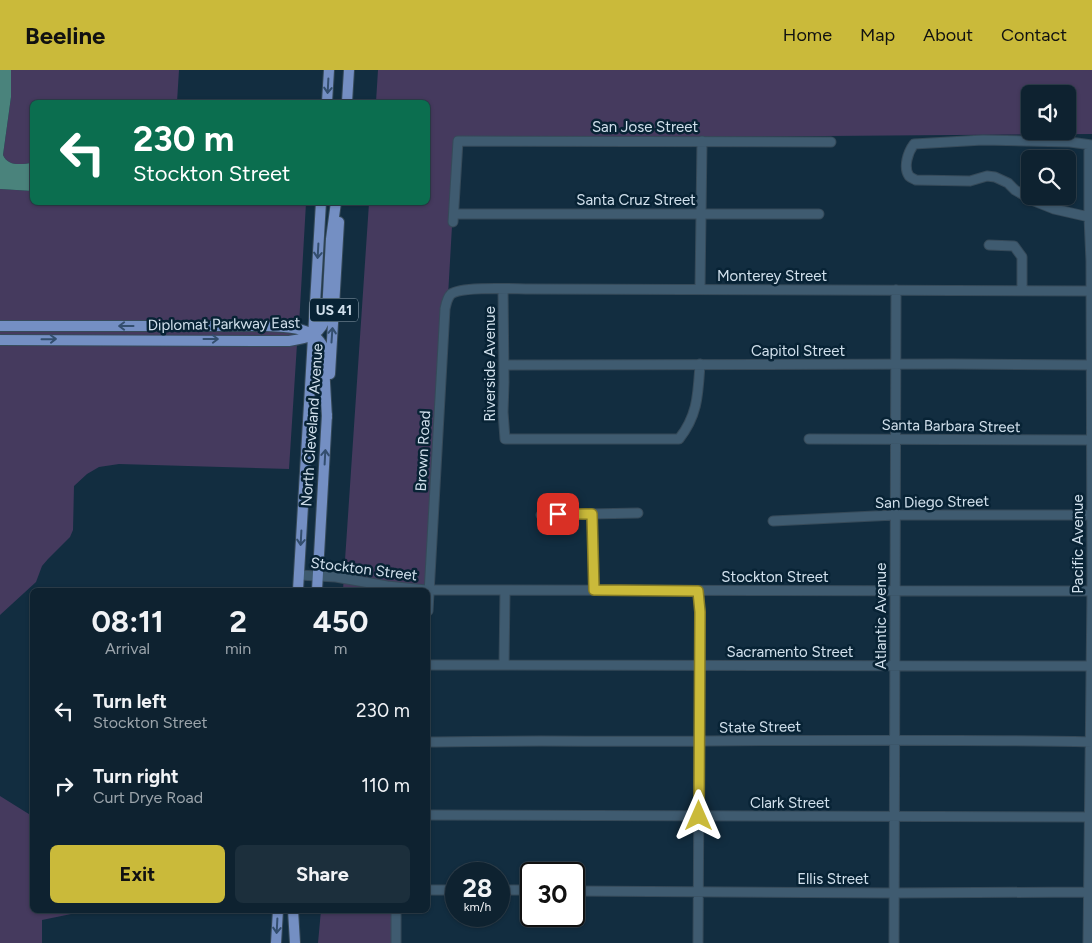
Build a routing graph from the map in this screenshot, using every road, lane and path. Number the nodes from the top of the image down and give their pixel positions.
1 (329, 70) edge
2 (348, 70) edge
3 (327, 100) edge
4 (347, 100) edge
5 (702, 141) junction
6 (831, 142) dead end
7 (1091, 145) edge
8 (321, 205) edge
9 (336, 205) edge
10 (340, 205) edge
11 (700, 214) junction
12 (819, 214) dead end
13 (1090, 217) edge
14 (454, 218) joint
15 (989, 245) dead end
16 (503, 289) junction
17 (700, 289) junction
18 (896, 290) junction
19 (1022, 290) junction
20 (1091, 291) edge
21 (452, 294) joint
22 (0, 326) edge
23 (313, 336) junction
24 (0, 340) edge
25 (700, 364) junction
26 (896, 364) junction
27 (504, 365) junction
28 (1092, 366) edge
29 (327, 418) junction
30 (809, 439) dead end
31 (896, 439) junction
32 (1092, 440) edge
33 (638, 513) dead end
34 (541, 514) dead end
35 (592, 514) junction
36 (895, 515) junction
37 (1092, 515) edge
38 (773, 521) dead end
39 (299, 575) junction
40 (318, 576) junction
41 (298, 588) edge
42 (317, 588) edge
43 (408, 588) edge
44 (427, 588) edge
45 (430, 590) edge
46 (594, 590) junction
47 (506, 591) junction
48 (698, 591) junction
49 (895, 591) junction
50 (1092, 591) edge
51 (430, 665) edge
52 (504, 665) junction
53 (700, 666) junction
54 (894, 666) junction
55 (1092, 666) edge
56 (895, 739) junction
57 (699, 741) junction
58 (430, 742) edge
59 (1091, 742) edge
60 (430, 815) edge
61 (699, 816) junction
62 (894, 817) junction
63 (1091, 817) edge
64 (430, 890) edge
65 (445, 890) edge
66 (585, 891) edge
67 (699, 891) junction
68 (1090, 892) edge
69 (894, 893) junction
70 (278, 913) edge
71 (293, 913) edge
72 (298, 913) edge
73 (396, 913) edge
74 (276, 943) edge
75 (295, 943) edge
76 (396, 943) edge
77 (698, 943) edge
78 (894, 943) edge
79 (1088, 943) edge

1 -> 3 main road
2 - 4 main road
5 - 6 street, San Jose Street
5 - 11 street
5 - 14 street, San Jose Street
7 - 13 street, Pacific Avenue
7 - 13 street
8 -> 23 main road, North Cleveland Avenue / US 41
9 - 23 main road
29 -> 10 main road, North Cleveland Avenue / US 41
11 - 12 street, Santa Cruz Street
11 - 14 street, Santa Cruz Street
11 - 17 street
13 - 20 street, Pacific Avenue
15 - 19 street
16 - 17 street, Monterey Street
16 - 21 street, Monterey Street
16 - 27 street, Riverside Avenue
17 - 18 street, Monterey Street
18 - 19 street, Monterey Street
18 - 26 street, Atlantic Avenue
19 - 20 street, Monterey Street
20 - 28 street, Pacific Avenue
21 - 44 street, Brown Road
23 -> 22 main road, Diplomat Parkway East
24 -> 23 main road, Diplomat Parkway East
23 - 29 main road
23 -> 39 main road, North Cleveland Avenue / US 41
25 - 26 street, Capitol Street
25 - 27 street, Capitol Street
25 - 27 street, Riverside Avenue
26 - 28 street, Capitol Street
26 - 31 street, Atlantic Avenue
28 - 32 street, Pacific Avenue
40 -> 29 main road, North Cleveland Avenue / US 41
30 - 31 street, Santa Barbara Street
31 - 32 street, Santa Barbara Street
31 - 36 street, Atlantic Avenue
32 - 37 street, Pacific Avenue
33 - 35 street
34 - 35 street
35 - 46 street
36 - 37 street, San Diego Street
36 - 38 street, San Diego Street
36 - 49 street, Atlantic Avenue
37 - 50 street, Pacific Avenue
39 - 40 street, Stockton Street
39 - 41 main road, North Cleveland Avenue / US 41
40 - 42 main road, North Cleveland Avenue / US 41
40 - 43 street, Stockton Street
45 - 47 street, Stockton Street
46 - 47 street, Stockton Street
46 - 48 street, Stockton Street
47 - 52 street
48 - 49 street, Stockton Street
48 - 53 street
49 - 50 street, Stockton Street
49 - 54 street, Atlantic Avenue
50 - 55 street, Pacific Avenue
51 - 52 street, Sacramento Street
52 - 53 street, Sacramento Street
53 - 54 street, Sacramento Street
53 - 57 street
54 - 55 street, Sacramento Street
54 - 56 street, Atlantic Avenue
55 - 59 street, Pacific Avenue
56 - 57 street, State Street
56 - 59 street, State Street
56 - 62 street, Atlantic Avenue
57 - 58 street, State Street
57 - 61 street
59 - 63 street, Pacific Avenue
60 - 61 street, Clark Street
61 - 62 street, Clark Street
61 - 67 street
62 - 63 street, Clark Street
62 - 69 street, Atlantic Avenue
63 - 68 street, Pacific Avenue
64 - 65 street
66 - 67 street, Ellis Street
67 - 69 street, Ellis Street
67 - 77 street
68 - 69 street, Ellis Street
68 - 79 street, Pacific Avenue
69 - 78 street, Atlantic Avenue
70 -> 74 main road
71 - 75 main road
72 - 75 main road
73 - 76 street

